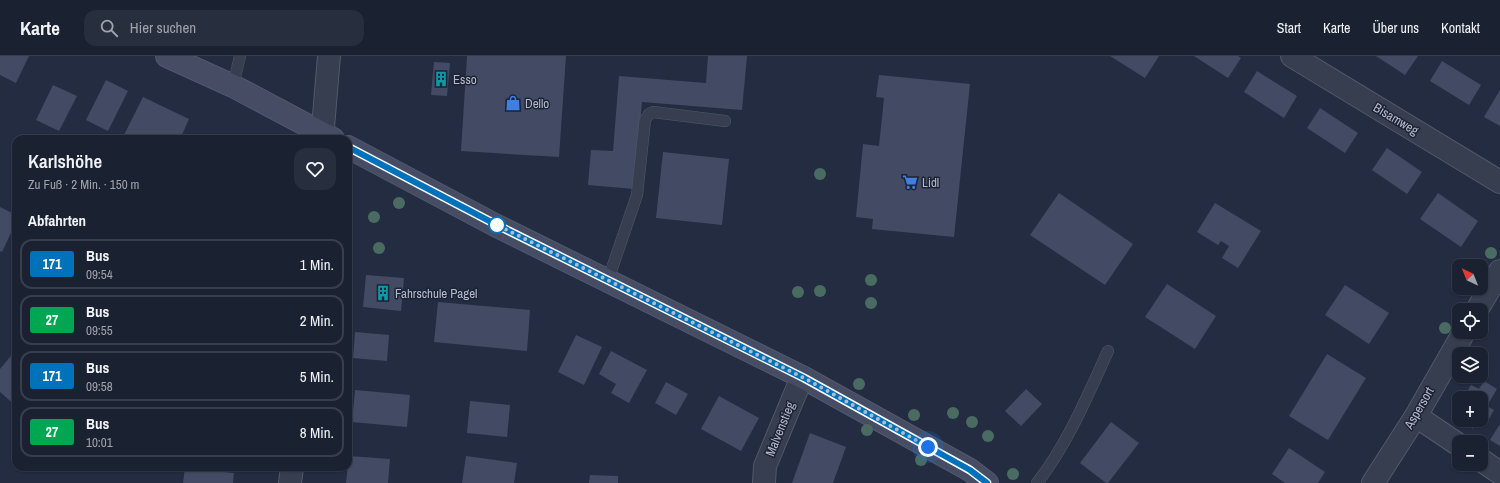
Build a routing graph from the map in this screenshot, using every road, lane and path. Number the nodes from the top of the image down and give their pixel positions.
1 (166, 56) edge
2 (240, 56) edge
3 (329, 56) edge
4 (1292, 56) edge
5 (233, 86) junction
6 (725, 121) dead end
7 (322, 135) edge
8 (326, 135) edge
9 (352, 149) edge
10 (1500, 182) edge
11 (1500, 271) edge
12 (608, 280) junction
13 (1481, 303) edge
14 (1460, 339) edge
15 (1108, 351) dead end
16 (802, 377) junction
17 (1416, 416) junction
18 (1452, 440) edge
19 (1488, 465) edge
20 (292, 471) edge
21 (1500, 473) edge
22 (290, 483) edge
23 (764, 483) edge
24 (987, 483) edge
25 (1037, 483) edge
26 (1373, 483) edge

1 - 5 main road
2 - 5 lane
3 - 8 street
4 - 10 street, Bisamweg
5 - 7 main road
6 - 12 lane
9 - 12 main road
11 - 13 street
12 - 16 main road
14 - 17 street, Aspersort
15 - 25 lane
16 - 23 street, Malvenstieg
16 - 24 main road
17 - 18 street
17 - 26 street, Aspersort
19 - 21 street
20 - 22 street

